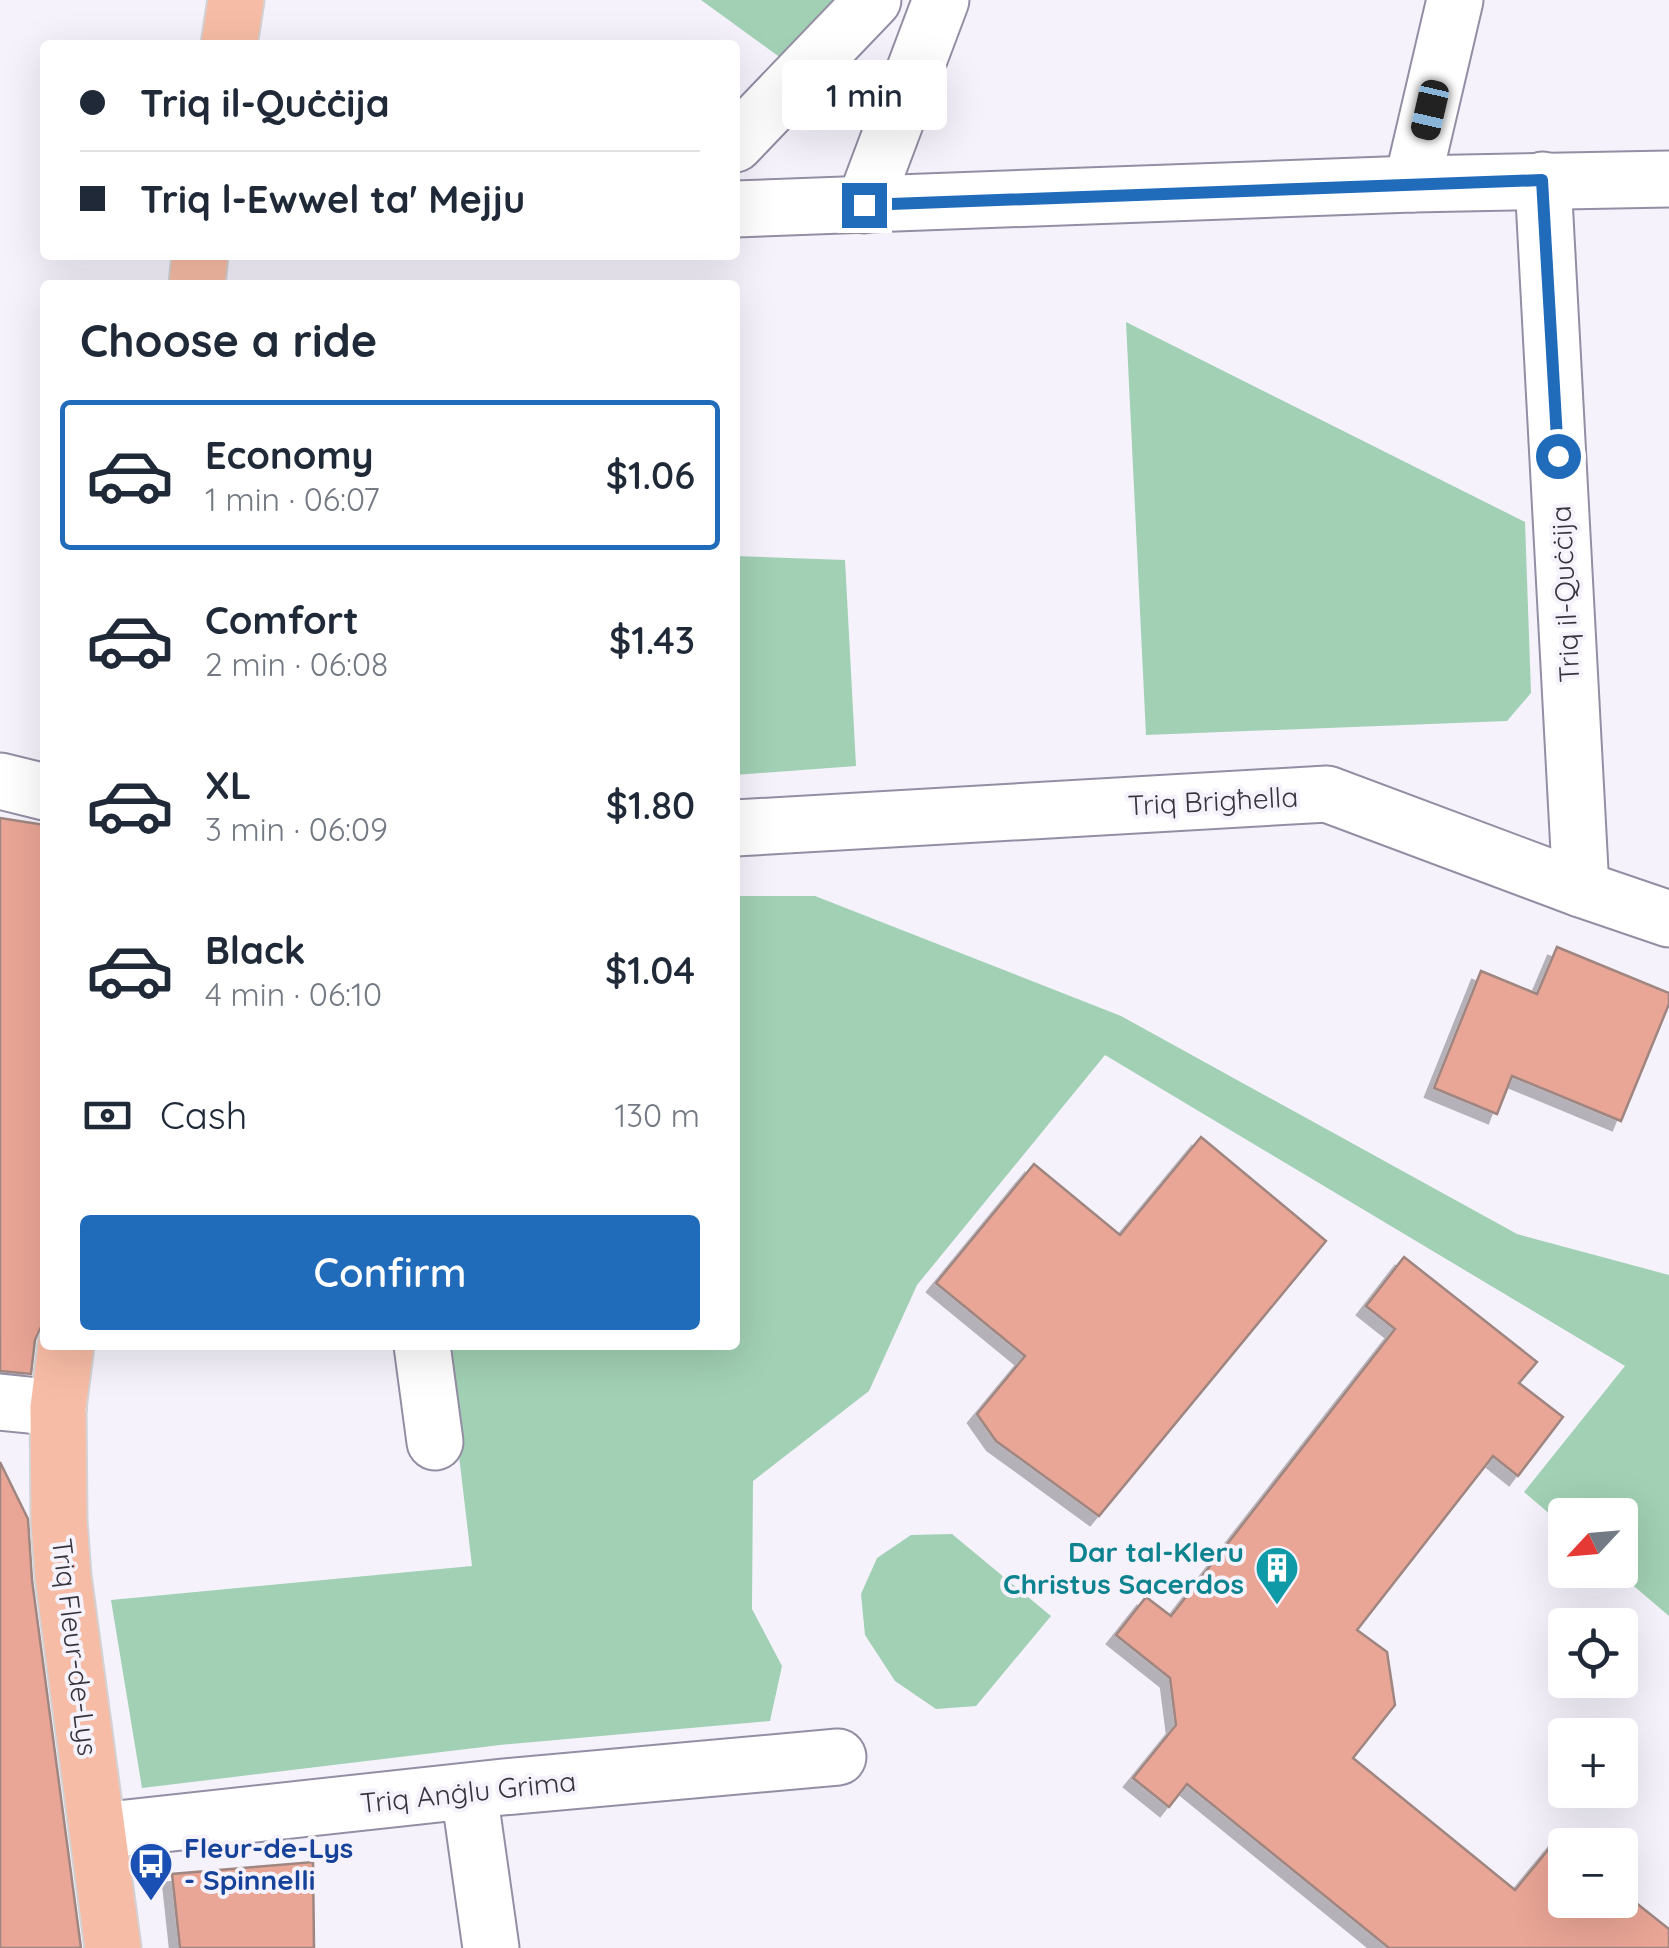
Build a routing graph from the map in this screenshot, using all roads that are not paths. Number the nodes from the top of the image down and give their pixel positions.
1 (236, 0) edge
2 (873, 0) edge
3 (941, 0) edge
4 (1455, 0) edge
5 (231, 40) edge
6 (740, 139) edge
7 (1669, 179) edge
8 (1542, 180) junction
9 (1412, 184) junction
10 (864, 205) junction
11 (740, 209) edge
12 (0, 781) edge
13 (40, 791) edge
14 (740, 828) edge
15 (1580, 888) junction
16 (1669, 919) edge
17 (65, 1350) edge
18 (423, 1350) edge
19 (0, 1402) edge
20 (58, 1408) junction
21 (435, 1442) dead end
22 (838, 1757) dead end
23 (469, 1792) junction
24 (99, 1830) junction
25 (113, 1948) edge
26 (490, 1948) edge

1 - 5 main road
2 - 6 street
3 - 10 street
4 - 9 street
7 - 8 street
8 - 9 street
8 - 15 street, Triq il-Quċċija
9 - 10 street
10 - 11 street
12 - 13 street
14 - 15 street, Triq Brigħella
15 - 16 street, Triq Brigħella
17 - 20 main road, Triq Fleur-de-Lys
18 - 21 street
19 - 20 street
20 - 24 main road, Triq Fleur-de-Lys
22 - 23 street, Triq Anġlu Grima
23 - 24 street, Triq Anġlu Grima
23 - 26 street
24 - 25 main road, Triq Fleur-de-Lys

